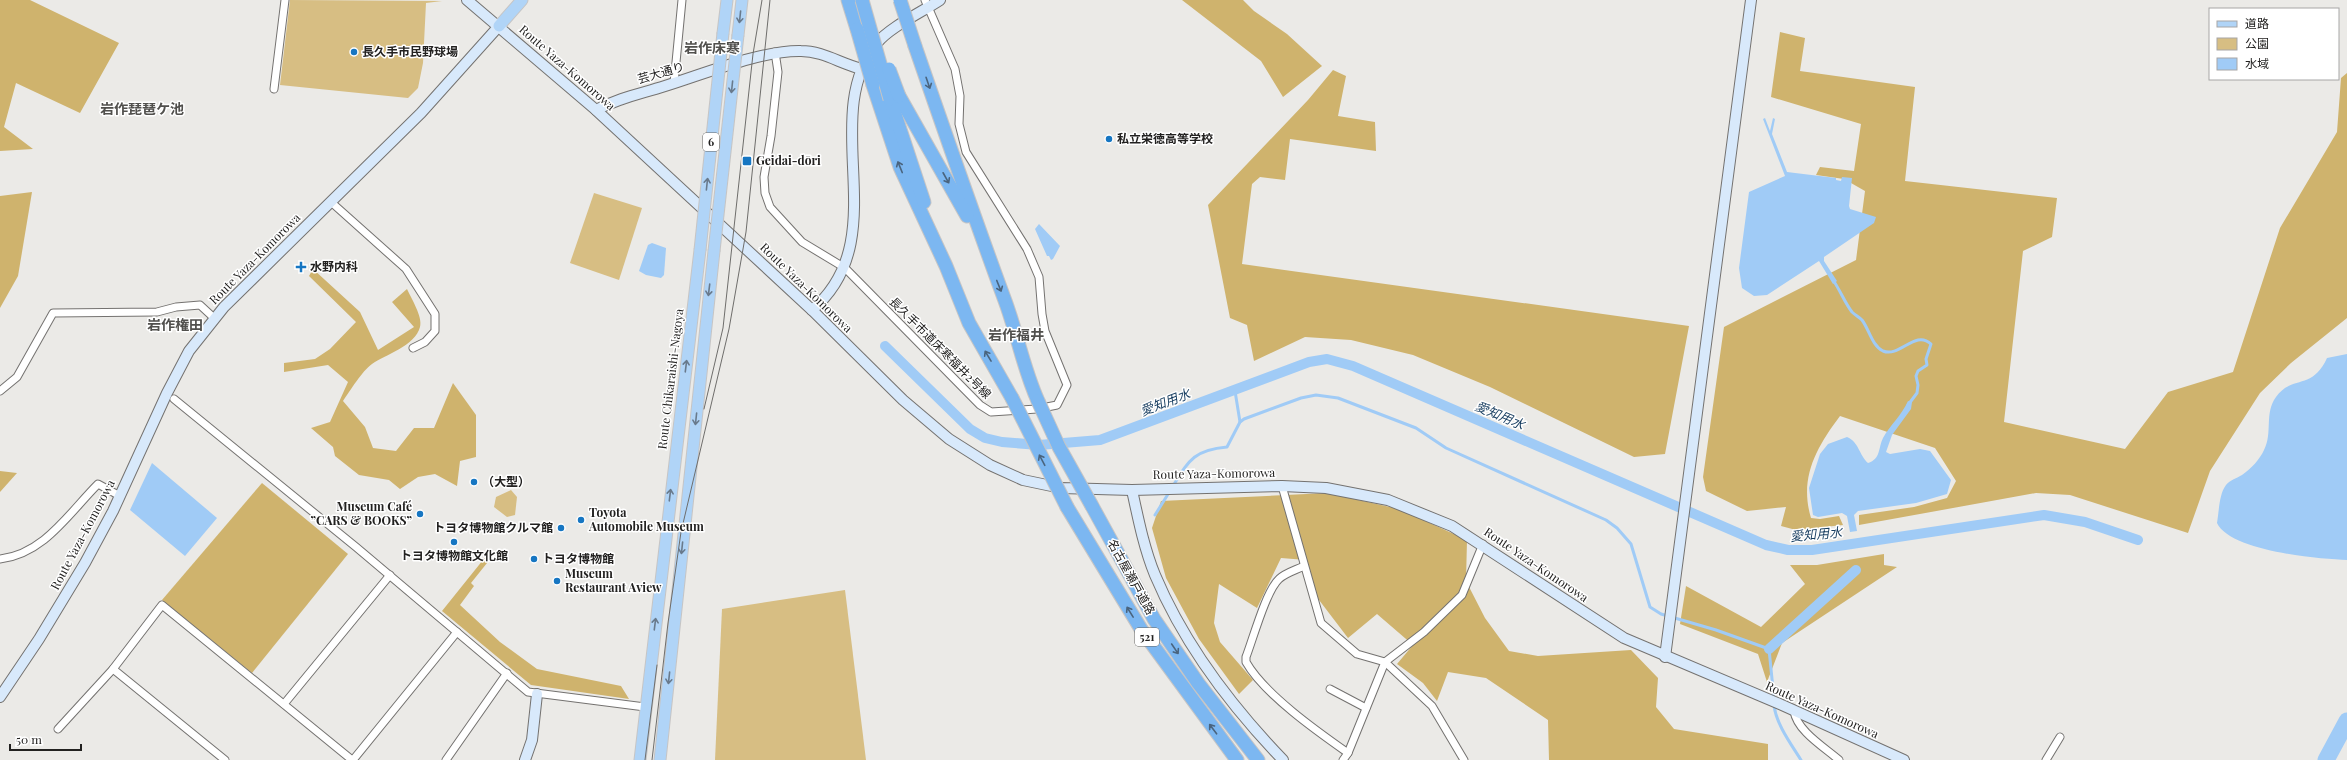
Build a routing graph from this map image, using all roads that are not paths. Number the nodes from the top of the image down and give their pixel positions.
1 (285, 0) edge
2 (522, 0) edge
3 (682, 0) edge
4 (727, 0) edge
5 (742, 0) edge
6 (848, 0) edge
7 (862, 0) edge
8 (870, 0) edge
9 (900, 0) edge
10 (940, 0) edge
11 (1751, 0) edge
12 (470, 1) edge
13 (926, 4) edge
14 (499, 26) junction
15 (775, 52) junction
16 (862, 69) junction
17 (674, 83) junction
18 (274, 89) dead end
19 (894, 97) junction
20 (596, 110) junction
21 (331, 202) junction
22 (985, 250) junction
23 (946, 266) junction
24 (845, 268) junction
25 (692, 308) junction
26 (812, 310) junction
27 (707, 311) junction
28 (214, 318) junction
29 (413, 348) dead end
30 (0, 391) edge
31 (174, 399) dead end
32 (1282, 486) junction
33 (1132, 490) junction
34 (120, 496) junction
35 (1483, 544) junction
36 (0, 559) edge
37 (1304, 566) junction
38 (390, 575) junction
39 (457, 632) junction
40 (1665, 657) junction
41 (1385, 662) junction
42 (113, 669) junction
43 (507, 673) junction
44 (1330, 688) dead end
45 (537, 694) junction
46 (0, 697) edge
47 (284, 704) junction
48 (646, 706) junction
49 (1366, 708) junction
50 (1794, 711) junction
51 (58, 729) dead end
52 (2060, 737) dead end
53 (1348, 753) junction
54 (225, 760) edge
55 (353, 760) edge
56 (446, 760) edge
57 (525, 760) edge
58 (640, 760) edge
59 (660, 760) edge
60 (1237, 760) edge
61 (1258, 760) edge
62 (1283, 760) edge
63 (1343, 760) edge
64 (1464, 760) edge
65 (1839, 760) edge
66 (1904, 760) edge
67 (2046, 760) edge

1 - 18 street
2 - 14 main road
3 - 17 street
25 -> 4 main road, Route Chikaraishi-Nagoya / 6, bridge
5 -> 27 main road, 6, bridge
23 -> 6 highway, bridge
7 - 19 highway, bridge
8 - 19 highway, bridge
9 -> 22 highway, bridge
10 - 13 main road
11 - 40 main road
12 - 14 main road, Route Yaza-Komorowa
13 - 16 main road
13 - 24 street, 長久手市道床寒福井2号線
14 - 20 main road, Route Yaza-Komorowa
14 - 21 main road, Route Yaza-Komorowa
15 - 16 main road, 芸大通り
15 - 17 main road, 芸大通り
15 - 24 street
16 - 24 main road
17 - 20 main road, 芸大通り
19 -> 22 highway
19 - 23 highway
20 - 26 main road, Route Yaza-Komorowa
21 - 28 main road, Route Yaza-Komorowa
21 - 29 street
22 -> 61 highway, 名古屋瀬戸道路 / 521, bridge
60 -> 23 highway, 名古屋瀬戸道路 / 521, bridge
24 - 26 main road
25 - 27 street
48 -> 25 main road, Route Chikaraishi-Nagoya / 6
26 - 33 main road, Route Yaza-Komorowa
27 -> 59 main road, 6
28 - 30 street
28 - 34 main road, Route Yaza-Komorowa
31 - 38 street
32 - 33 main road, Route Yaza-Komorowa
32 - 35 main road, Route Yaza-Komorowa
32 - 37 street
33 - 62 main road
34 - 36 street
34 - 46 main road, Route Yaza-Komorowa
35 - 40 main road, Route Yaza-Komorowa
35 - 41 street
37 - 41 street
37 - 53 street
38 - 39 street
38 - 47 street
39 - 43 street
39 - 55 street
40 - 50 main road, Route Yaza-Komorowa
41 - 49 street
41 - 64 street
42 - 47 street
42 - 51 street
42 - 54 street
43 - 45 street
43 - 56 street
44 - 49 street
45 - 48 street
45 - 57 main road
47 - 55 street
48 - 58 main road, Route Chikaraishi-Nagoya / 6
49 - 53 street
50 - 65 street
50 - 66 main road, Route Yaza-Komorowa
52 - 67 street
53 - 63 street

